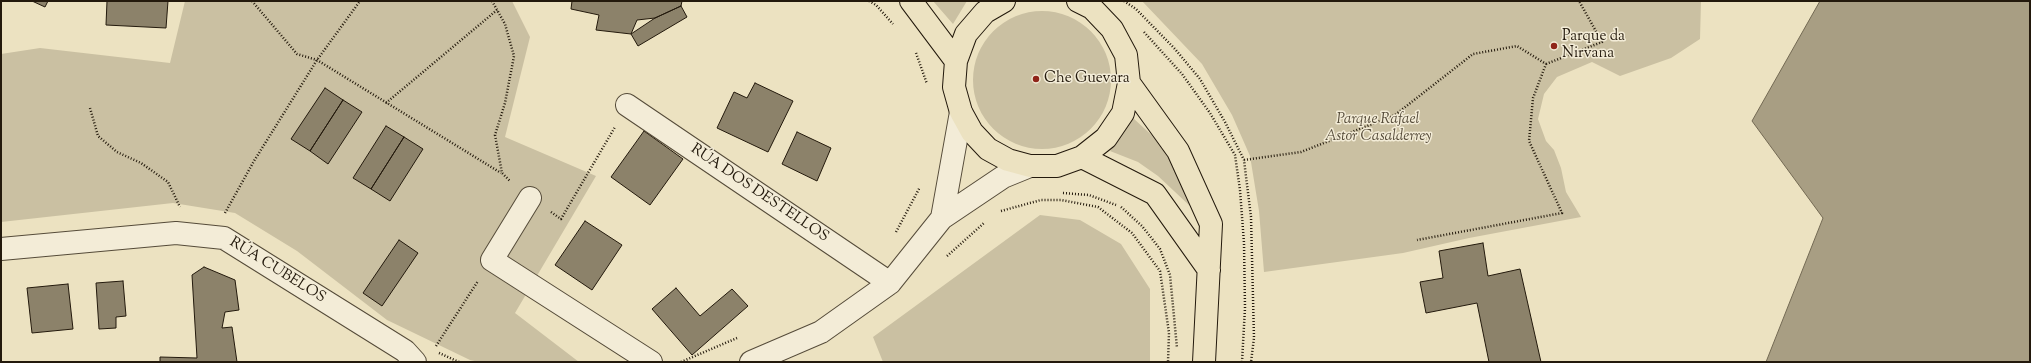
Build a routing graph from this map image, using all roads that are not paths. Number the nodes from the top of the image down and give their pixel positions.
1 (911, 1) edge
2 (1004, 1) edge
3 (1078, 1) edge
4 (956, 61) junction
5 (1129, 84) junction
6 (627, 105) road end
7 (961, 112) junction
8 (1082, 157) junction
9 (1030, 166) junction
10 (530, 198) road end
11 (942, 218) junction
12 (1, 249) edge
13 (1209, 270) junction
14 (890, 283) junction
15 (415, 362) edge
16 (651, 362) edge
17 (751, 362) edge
18 (1204, 362) edge

1 - 4 main road
2 - 4 main road
3 - 5 main road
4 - 7 main road
5 - 8 main road
5 - 13 main road
6 - 14 street, RÚA DOS DESTELLOS
7 - 9 main road
7 - 11 street
8 - 9 main road
8 - 13 main road
9 - 11 street
10 - 16 street
11 - 14 street
12 - 15 street, RÚA CUBELOS
13 - 18 main road
14 - 17 street

